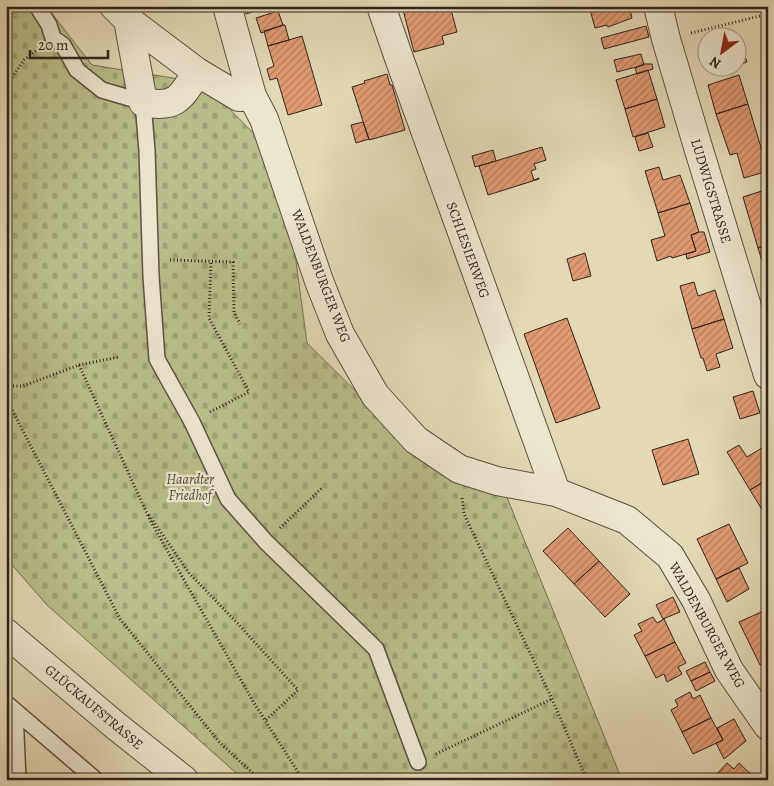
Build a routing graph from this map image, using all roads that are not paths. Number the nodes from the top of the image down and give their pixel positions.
1 (37, 6) edge
2 (227, 6) edge
3 (381, 6) edge
4 (658, 6) edge
5 (121, 13) edge
6 (197, 72) junction
7 (252, 96) junction
8 (143, 102) junction
9 (768, 375) edge
10 (556, 492) junction
11 (6, 633) edge
12 (11, 707) edge
13 (768, 726) edge
14 (418, 762) road end
15 (18, 780) edge
16 (96, 780) edge
17 (184, 780) edge

1 - 8 lane
2 - 7 street, WALDENBURGER WEG
3 - 10 street, SCHLESIERWEG
4 - 9 street, LUDWIGSTRASSE
5 - 6 street
5 - 8 street
6 - 7 street
6 - 8 street
7 - 10 street, WALDENBURGER WEG
8 - 14 lane
10 - 13 street, WALDENBURGER WEG
11 - 17 street, GLÜCKAUFSTRASSE
12 - 15 lane
12 - 16 lane

